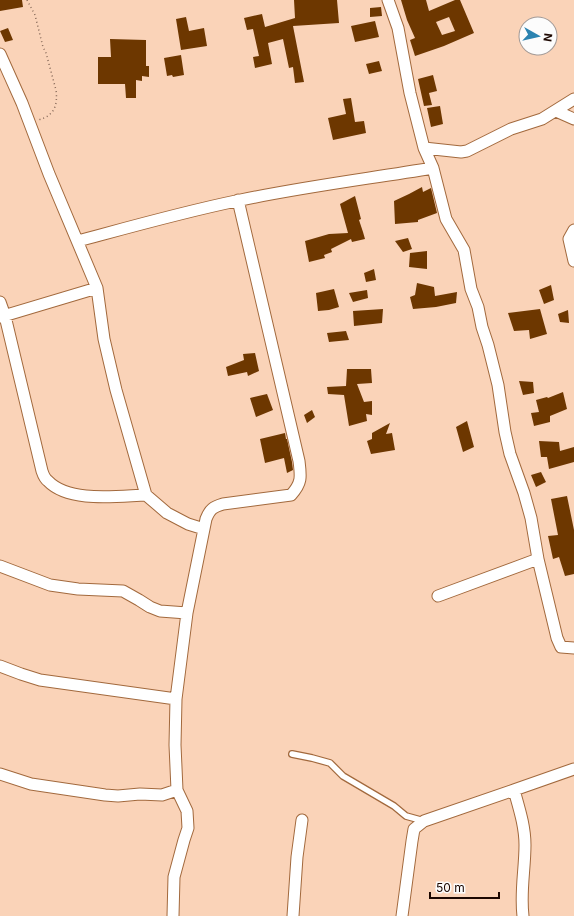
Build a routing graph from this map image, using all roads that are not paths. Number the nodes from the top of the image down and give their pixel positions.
1 (388, 0) edge
2 (0, 54) edge
3 (574, 100) edge
4 (556, 111) junction
5 (574, 119) edge
6 (424, 148) junction
7 (433, 168) junction
8 (238, 200) junction
9 (574, 230) edge
10 (78, 242) junction
11 (574, 262) edge
12 (97, 288) junction
13 (0, 302) edge
14 (3, 316) edge
15 (146, 495) junction
16 (204, 529) junction
17 (538, 559) junction
18 (0, 566) edge
19 (438, 596) dead end
20 (187, 613) junction
21 (574, 648) edge
22 (0, 666) edge
23 (176, 699) junction
24 (292, 754) dead end
25 (574, 769) edge
26 (0, 774) edge
27 (177, 790) junction
28 (514, 790) junction
29 (302, 820) dead end
30 (424, 821) junction
31 (173, 916) edge
32 (292, 916) edge
33 (402, 916) edge
34 (523, 916) edge

1 - 6 street
2 - 10 street
3 - 4 street
4 - 5 street
4 - 6 street
6 - 7 street
7 - 8 street
7 - 17 street
8 - 10 street
8 - 16 street
9 - 11 street
10 - 12 street
12 - 14 street
12 - 15 street
13 - 14 street
14 - 15 street
15 - 16 street
16 - 20 street
17 - 19 street
17 - 21 street
18 - 20 street
20 - 23 street
22 - 23 street
23 - 27 street
24 - 30 lane
25 - 28 street
26 - 27 street
27 - 31 street
28 - 30 street
28 - 34 street
29 - 32 street
30 - 33 street

